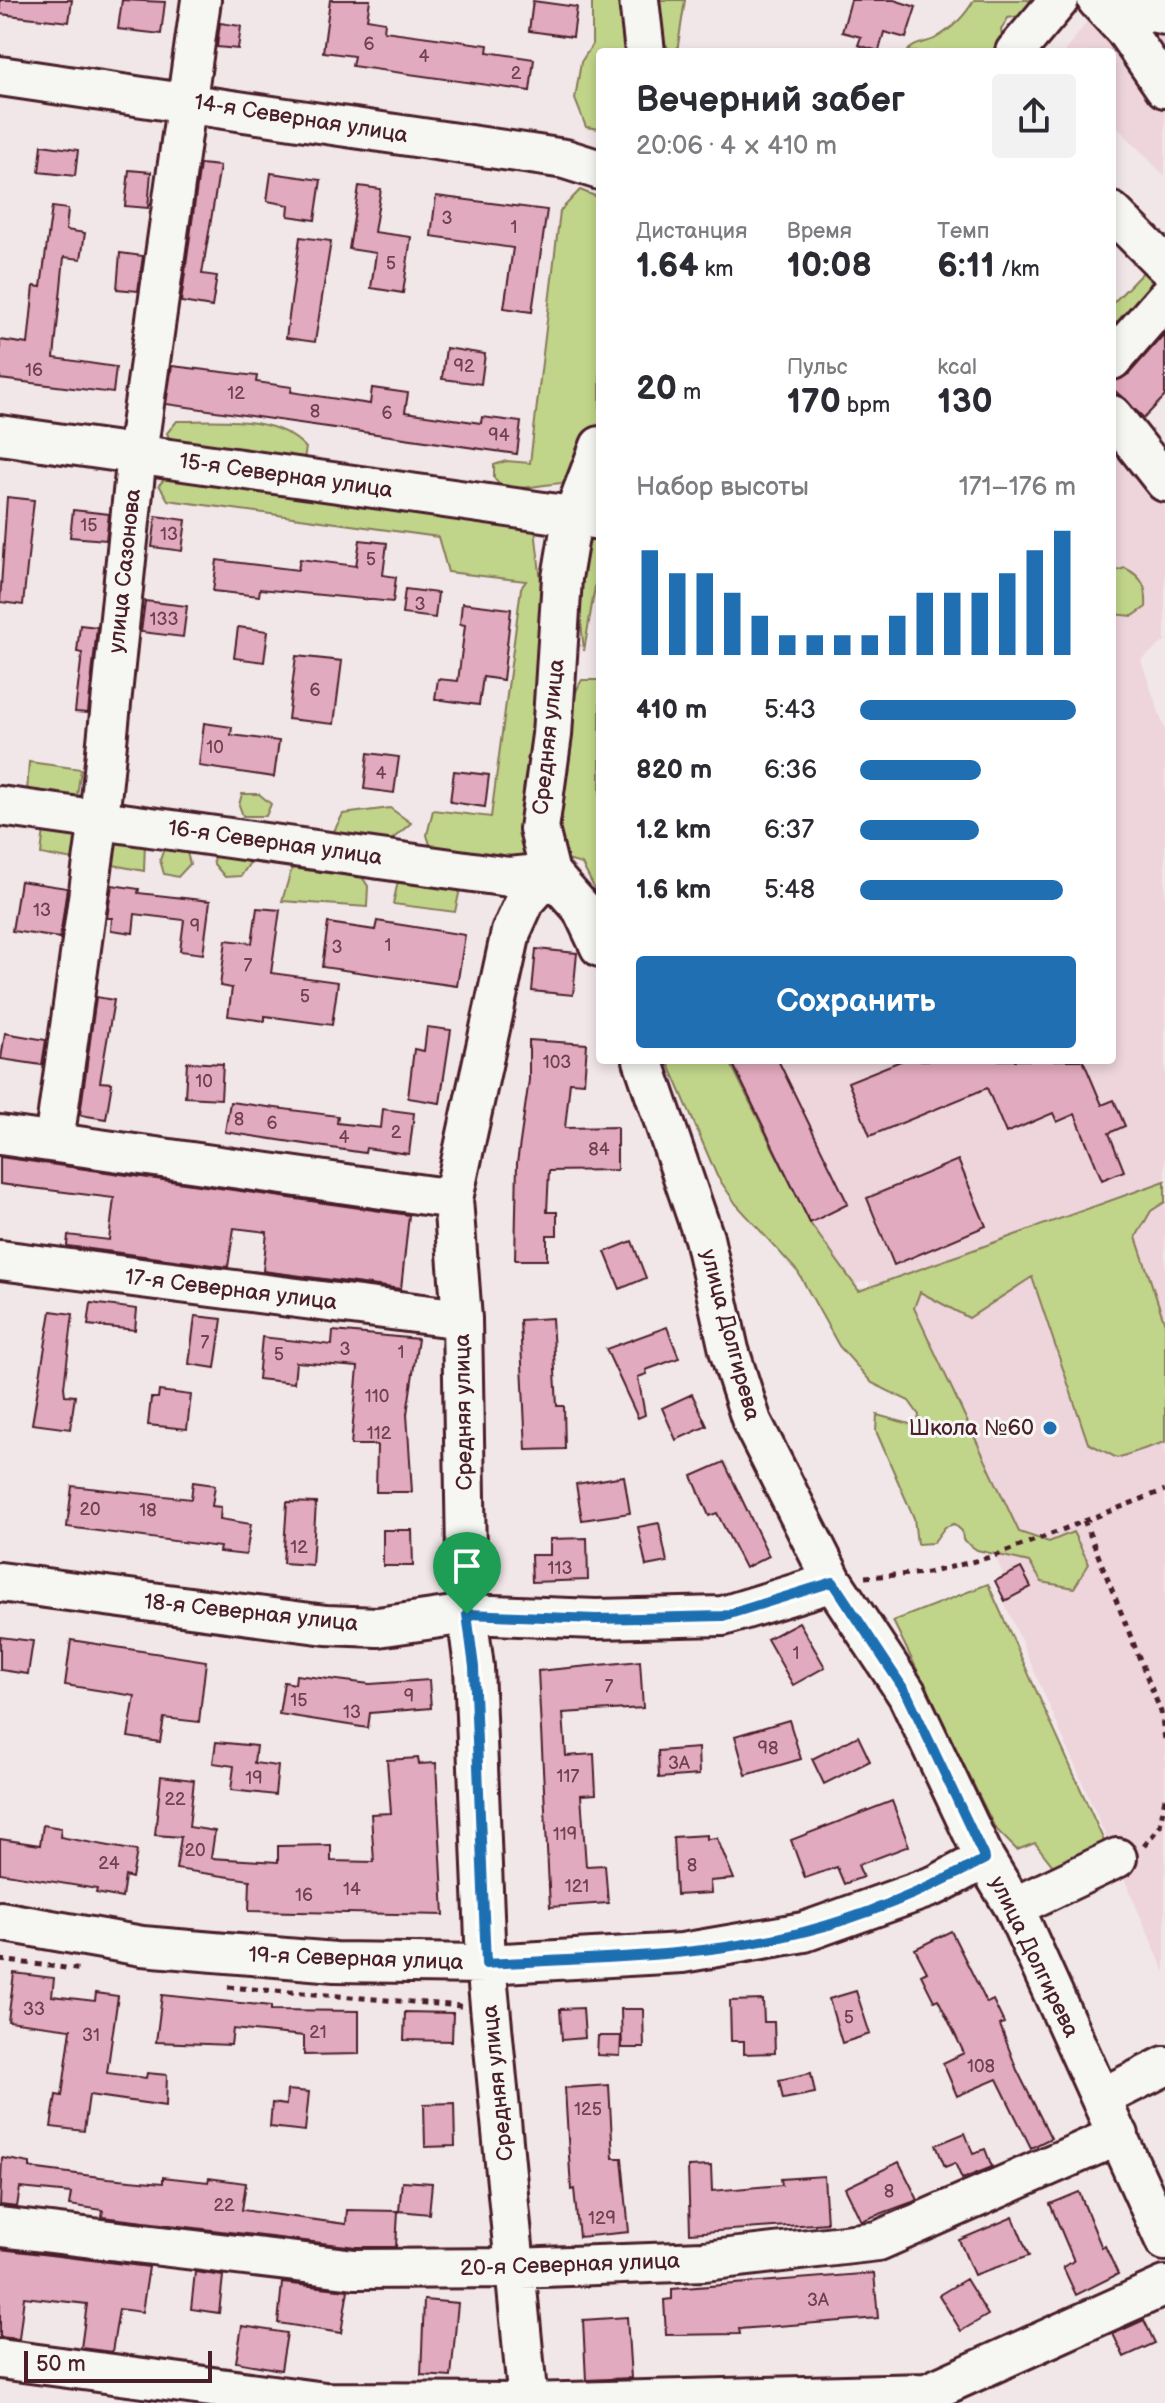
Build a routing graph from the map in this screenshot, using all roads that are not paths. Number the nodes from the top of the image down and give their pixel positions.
1 (201, 0) edge
2 (639, 0) edge
3 (1059, 0) edge
4 (1104, 7) edge
5 (1165, 15) edge
6 (645, 48) edge
7 (1018, 48) edge
8 (0, 76) edge
9 (1165, 88) edge
10 (188, 102) junction
11 (596, 169) edge
12 (1116, 216) edge
13 (1165, 265) edge
14 (1165, 299) edge
15 (1116, 355) edge
16 (1116, 420) edge
17 (0, 435) edge
18 (137, 454) junction
19 (596, 467) edge
20 (1165, 482) edge
21 (586, 520) edge
22 (0, 806) edge
23 (99, 819) junction
24 (550, 873) junction
25 (596, 939) edge
26 (644, 1064) edge
27 (0, 1135) edge
28 (54, 1142) junction
29 (453, 1199) junction
30 (0, 1260) edge
31 (462, 1319) junction
32 (0, 1582) edge
33 (833, 1582) junction
34 (467, 1614) junction
35 (1117, 1858) road end
36 (985, 1859) junction
37 (1014, 1907) junction
38 (0, 1921) edge
39 (486, 1964) junction
40 (1165, 2066) edge
41 (1101, 2098) junction
42 (1119, 2135) junction
43 (0, 2227) edge
44 (1165, 2241) edge
45 (516, 2268) junction
46 (1165, 2286) edge
47 (0, 2359) edge
48 (528, 2403) edge

1 - 10 street, улица Сазонова
2 - 6 street
3 - 7 street
4 - 5 street
4 - 9 street
8 - 10 street, 14-я Северная улица
10 - 11 street, 14-я Северная улица
10 - 18 street, улица Сазонова
12 - 13 street
14 - 15 street
16 - 20 street
17 - 18 street, 15-я Северная улица
18 - 21 street, 15-я Северная улица
18 - 23 street, улица Сазонова
19 - 21 street, Средняя улица
21 - 24 street, Средняя улица
22 - 23 street, 16-я Северная улица
23 - 24 street, 16-я Северная улица
23 - 28 street, улица Сазонова
24 - 25 street
24 - 29 street, Средняя улица
26 - 33 street, улица Долгирева
27 - 28 street
28 - 29 street
29 - 31 street, Средняя улица
30 - 31 street, 17-я Северная улица
31 - 34 street, Средняя улица
32 - 34 street, 18-я Северная улица
33 - 34 street, 18-я Северная улица
33 - 36 street, улица Долгирева
34 - 39 street, Средняя улица
35 - 37 street
36 - 37 street, улица Долгирева
36 - 39 street, 19-я Северная улица
37 - 41 street, улица Долгирева
38 - 39 street, 19-я Северная улица
39 - 45 street, Средняя улица
40 - 41 street
41 - 42 street, улица Долгирева
42 - 44 street, улица Долгирева
42 - 45 street, 20-я Северная улица
43 - 45 street, 20-я Северная улица
45 - 48 street, Средняя улица
46 - 48 street
47 - 48 street

